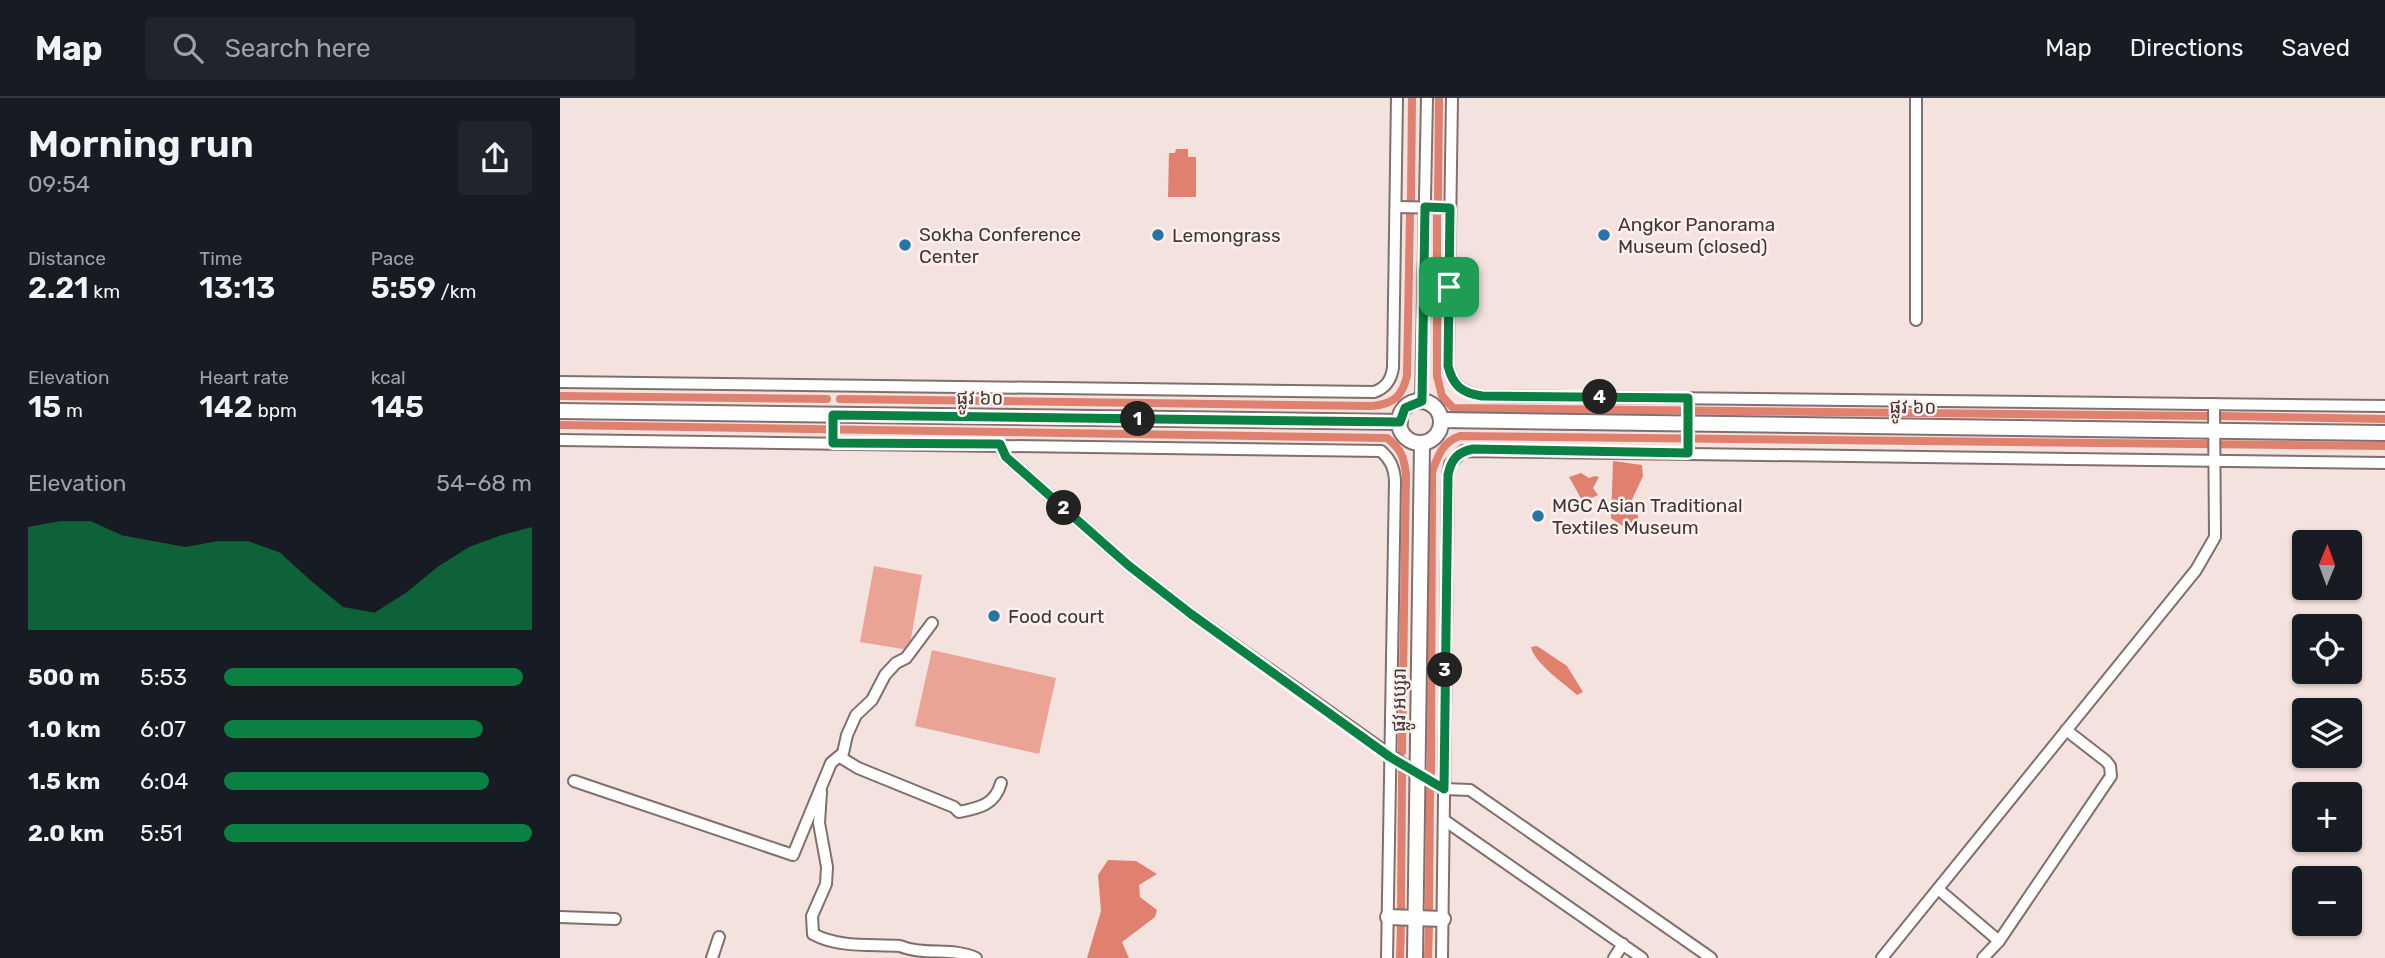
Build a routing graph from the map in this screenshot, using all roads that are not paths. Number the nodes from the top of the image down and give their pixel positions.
1 (1397, 98) edge
2 (1427, 98) edge
3 (1452, 98) edge
4 (1916, 98) edge
5 (1425, 207) junction
6 (1396, 208) junction
7 (1450, 208) junction
8 (1916, 320) dead end
9 (560, 382) edge
10 (1688, 400) junction
11 (1422, 401) junction
12 (2214, 404) junction
13 (2385, 406) edge
14 (560, 411) edge
15 (1441, 420) junction
16 (1400, 422) junction
17 (833, 423) junction
18 (1688, 423) junction
19 (2385, 433) edge
20 (2213, 434) junction
21 (560, 440) edge
22 (833, 443) junction
23 (1422, 443) junction
24 (1000, 444) junction
25 (1688, 450) junction
26 (2213, 458) junction
27 (2385, 463) edge
28 (932, 623) dead end
29 (2066, 730) junction
30 (840, 757) junction
31 (1390, 757) junction
32 (1417, 774) junction
33 (574, 781) dead end
34 (1001, 783) dead end
35 (821, 789) junction
36 (1444, 789) junction
37 (1444, 820) junction
38 (1938, 889) junction
39 (560, 917) edge
40 (1388, 917) junction
41 (1415, 918) junction
42 (615, 919) dead end
43 (1443, 919) junction
44 (719, 937) dead end
45 (1999, 941) junction
46 (1623, 944) junction
47 (712, 958) edge
48 (976, 958) edge
49 (1387, 958) edge
50 (1415, 958) edge
51 (1442, 958) edge
52 (1614, 958) edge
53 (1642, 958) edge
54 (1712, 958) edge
55 (1882, 958) edge
56 (1983, 958) edge

1 - 6 street
2 - 5 street
3 - 7 street
4 - 8 street
5 - 6 street
5 - 7 street
5 - 11 street
6 - 9 street
7 - 10 street
10 - 12 street
10 - 18 street
11 - 15 main road
11 - 16 main road
12 - 13 street
12 - 20 street
14 - 17 main road, ផ្លូវ ៦០
15 - 18 main road, ផ្លូវ ៦០
15 - 23 main road
16 - 17 main road, ផ្លូវ ៦០
16 - 23 main road
17 - 22 street
18 - 20 main road, ផ្លូវ ៦០
18 - 25 street
19 - 20 main road, ផ្លូវ ៦០
20 - 26 street
21 - 22 street
22 - 24 street
23 - 32 main road, ផ្លូវ អប្សរា
24 - 31 street
24 - 31 street
25 - 26 street
25 - 36 street
26 - 27 street
26 - 29 street
28 - 30 street
29 - 38 street
29 - 45 street
30 - 34 street
30 - 35 street
31 - 32 street
31 - 40 street
32 - 36 street
32 - 41 main road, ផ្លូវ អប្សរា
33 - 35 street
35 - 48 street
36 - 37 street
36 - 54 street
37 - 43 street
37 - 46 street
38 - 45 street
38 - 55 street
39 - 42 street
40 - 41 main road
40 - 49 street
41 - 43 main road
41 - 50 main road, ផ្លូវ អប្សរា
43 - 51 street
44 - 47 street
45 - 56 street
46 - 52 street
46 - 53 street

